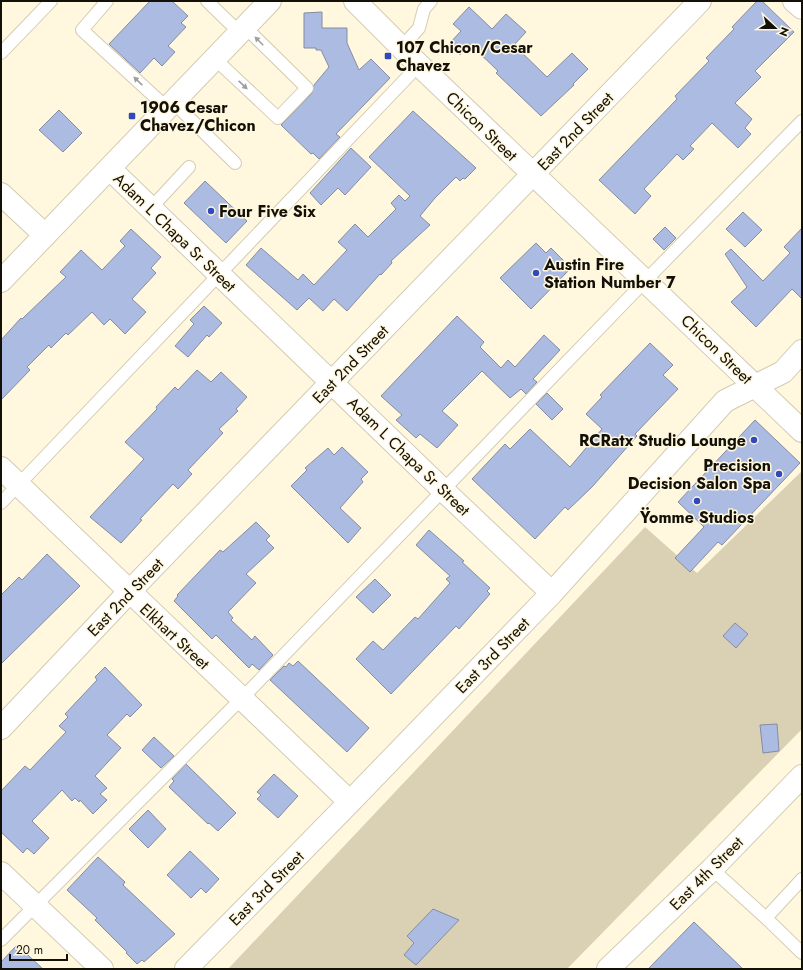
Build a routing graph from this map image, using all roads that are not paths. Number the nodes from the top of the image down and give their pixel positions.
1 (51, 1) edge
2 (107, 1) edge
3 (208, 1) edge
4 (270, 1) edge
5 (355, 1) edge
6 (431, 1) edge
7 (700, 1) edge
8 (794, 1) edge
9 (802, 8) edge
10 (242, 30) junction
11 (402, 48) junction
12 (1, 53) edge
13 (215, 58) junction
14 (419, 66) junction
15 (170, 105) junction
16 (802, 121) edge
17 (236, 163) dead end
18 (189, 167) dead end
19 (110, 169) junction
20 (533, 174) junction
21 (1, 194) edge
22 (151, 208) junction
23 (45, 235) junction
24 (221, 275) junction
25 (1, 281) edge
26 (645, 281) junction
27 (802, 351) edge
28 (332, 383) junction
29 (755, 385) junction
30 (802, 431) edge
31 (1, 468) edge
32 (19, 485) junction
33 (443, 490) junction
34 (1, 503) edge
35 (129, 592) junction
36 (552, 592) junction
37 (241, 698) junction
38 (1, 728) edge
39 (802, 776) edge
40 (350, 802) junction
41 (712, 869) junction
42 (1, 873) edge
43 (802, 879) edge
44 (35, 905) junction
45 (766, 918) junction
46 (1, 940) edge
47 (802, 953) edge
48 (102, 969) edge
49 (186, 969) edge
50 (608, 969) edge

1 - 12 lane
15 -> 2 lane
3 - 10 lane
4 - 10 street
5 - 11 street, Chicon Street
6 - 11 lane
7 - 20 street, East 2nd Street
8 - 9 street
10 - 13 street
13 -> 10 lane
11 - 14 street, Chicon Street
13 - 15 street
14 - 20 street, Chicon Street
14 - 24 lane
15 - 17 lane
15 - 19 street
16 - 26 lane
18 - 22 lane
19 - 22 street, Adam L Chapa Sr Street
19 - 23 street
20 - 26 street, Chicon Street
20 - 28 street, East 2nd Street
21 - 23 street
22 - 24 street, Adam L Chapa Sr Street
23 - 25 street
24 - 28 street, Adam L Chapa Sr Street
24 - 32 lane
26 - 29 street, Chicon Street
26 - 33 lane
27 - 29 street, East 3rd Street
28 - 33 street, Adam L Chapa Sr Street
28 - 35 street, East 2nd Street
29 - 30 street, Chicon Street
29 - 36 street, East 3rd Street
31 - 32 street, Elkhart Street
32 - 34 lane
32 - 35 street, Elkhart Street
33 - 36 street, Adam L Chapa Sr Street
33 - 37 lane
35 - 37 street, Elkhart Street
35 - 38 street, East 2nd Street
36 - 40 street, East 3rd Street
37 - 40 street, Elkhart Street
37 - 44 lane
39 - 41 street, East 4th Street
40 - 49 street, East 3rd Street
41 - 45 lane
41 - 50 street, East 4th Street
42 - 44 street
43 - 45 lane
44 - 46 lane
44 - 48 street
45 - 47 lane

